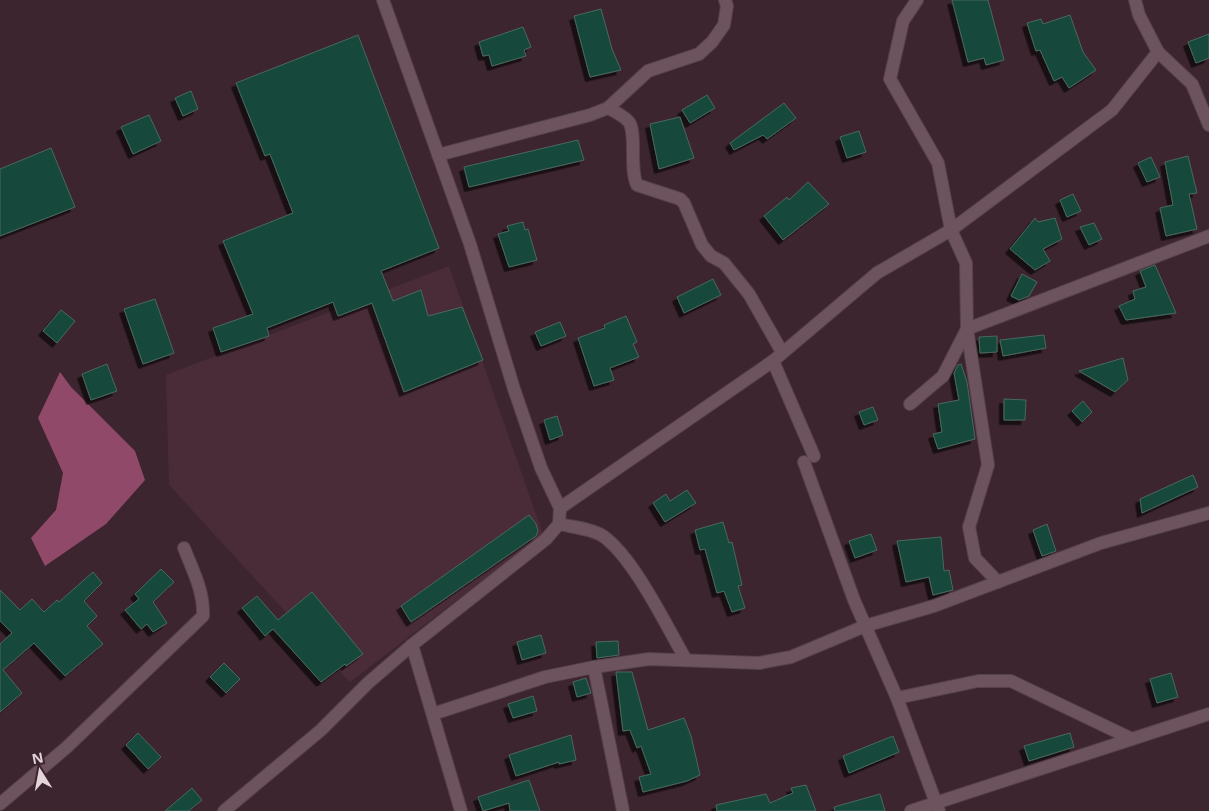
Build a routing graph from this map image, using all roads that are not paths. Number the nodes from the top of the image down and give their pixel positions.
1 (383, 0) edge
2 (917, 0) edge
3 (1135, 0) edge
4 (728, 2) edge
5 (1158, 52) junction
6 (608, 108) junction
7 (1209, 125) edge
8 (438, 155) junction
9 (951, 230) junction
10 (1209, 236) edge
11 (967, 329) junction
12 (778, 356) junction
13 (910, 404) dead end
14 (560, 508) junction
15 (1209, 514) edge
16 (559, 524) junction
17 (184, 548) dead end
18 (998, 582) junction
19 (865, 626) junction
20 (412, 645) junction
21 (686, 660) junction
22 (594, 667) junction
23 (896, 698) junction
24 (433, 714) junction
25 (1209, 714) edge
26 (1132, 739) junction
27 (0, 804) edge
28 (938, 806) edge
29 (224, 811) edge
30 (461, 811) edge
31 (623, 811) edge
32 (911, 811) edge

1 - 8 street
2 - 9 street
3 - 5 street
4 - 6 street
5 - 7 street
5 - 9 street
6 - 8 street
6 - 12 street
8 - 14 street
9 - 11 street
9 - 12 street
10 - 11 street
11 - 13 street
11 - 18 street
12 - 14 street
12 - 19 street
14 - 16 street
15 - 18 street
16 - 20 street
16 - 21 street
17 - 27 street
18 - 19 street
19 - 21 street
19 - 23 street
20 - 24 street
20 - 29 street
21 - 22 street
22 - 24 street
22 - 31 street
23 - 26 street
23 - 28 street
24 - 30 street
25 - 26 street
26 - 28 street
28 - 32 street

